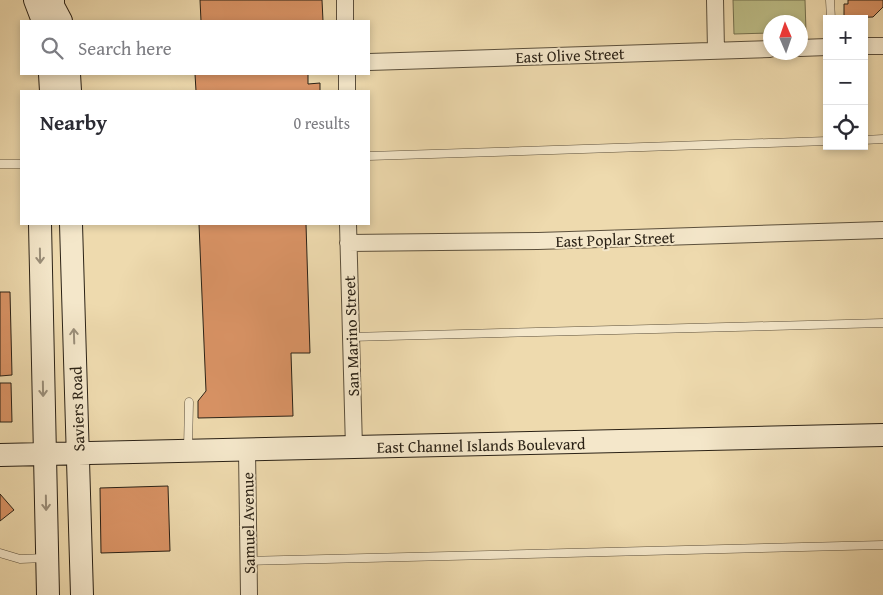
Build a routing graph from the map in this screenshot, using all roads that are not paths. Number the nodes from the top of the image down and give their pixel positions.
1 (34, 0) edge
2 (53, 0) edge
3 (67, 0) edge
4 (344, 0) edge
5 (715, 0) edge
6 (830, 0) edge
7 (831, 15) edge
8 (34, 20) edge
9 (43, 20) edge
10 (60, 20) edge
11 (68, 20) edge
12 (345, 20) edge
13 (868, 46) edge
14 (883, 46) edge
15 (823, 47) edge
16 (808, 48) edge
17 (763, 49) edge
18 (716, 50) junction
19 (370, 62) edge
20 (36, 75) edge
21 (50, 75) edge
22 (69, 75) edge
23 (347, 75) edge
24 (36, 90) edge
25 (51, 90) edge
26 (70, 90) edge
27 (347, 90) edge
28 (883, 139) edge
29 (868, 140) edge
30 (823, 141) edge
31 (370, 156) edge
32 (0, 164) edge
33 (20, 164) edge
34 (40, 225) edge
35 (59, 225) edge
36 (71, 225) edge
37 (348, 225) edge
38 (883, 230) edge
39 (348, 243) junction
40 (72, 285) junction
41 (883, 323) edge
42 (350, 337) junction
43 (189, 402) dead end
44 (883, 436) edge
45 (354, 448) junction
46 (247, 451) junction
47 (188, 452) junction
48 (45, 454) junction
49 (0, 455) edge
50 (79, 455) junction
51 (883, 545) edge
52 (0, 554) edge
53 (47, 558) junction
54 (248, 561) junction
55 (48, 595) edge
56 (82, 595) edge
57 (249, 595) edge

1 - 8 main road
1 - 9 main road
2 - 10 main road
3 - 11 main road
4 - 12 street
5 - 18 street
6 - 7 lane
13 - 14 street
15 - 16 street
17 - 18 street, East Olive Street
18 - 19 street, East Olive Street
20 - 24 main road
21 - 25 main road
22 - 26 main road
23 - 27 street
28 - 29 lane
30 - 31 lane
32 - 33 lane
34 -> 48 main road, Saviers Road
35 - 40 main road
36 - 40 main road, Saviers Road
37 - 39 street, San Marino Street
38 - 39 street, East Poplar Street
39 - 42 street, San Marino Street
50 -> 40 main road, Saviers Road
41 - 42 lane
42 - 45 street, San Marino Street
43 - 47 lane
44 - 45 main road, East Channel Islands Boulevard
45 - 46 main road, East Channel Islands Boulevard
46 - 47 main road, East Channel Islands Boulevard
46 - 54 street, Samuel Avenue
47 - 50 main road, East Channel Islands Boulevard
48 - 49 main road, East Channel Islands Boulevard
48 - 50 main road, East Channel Islands Boulevard
48 -> 53 main road, Saviers Road
50 - 56 main road, Saviers Road
51 - 54 lane
52 - 53 lane
53 - 55 main road, Saviers Road
54 - 57 street, Samuel Avenue

